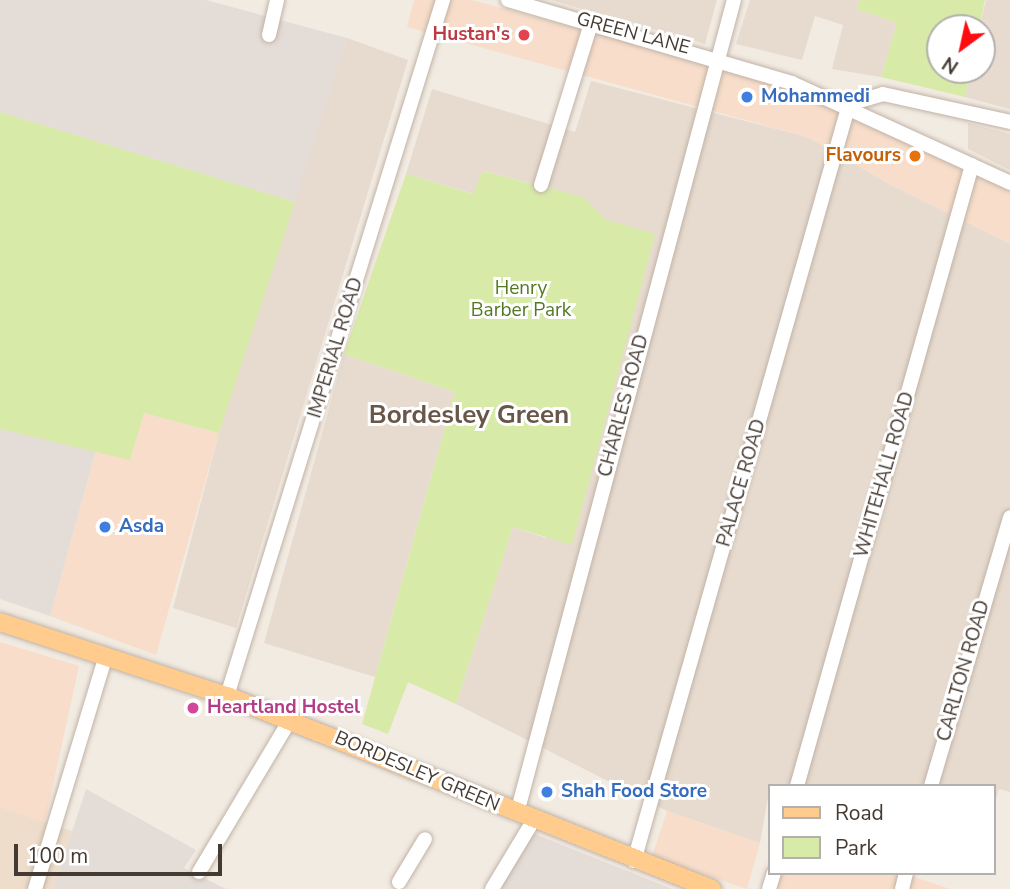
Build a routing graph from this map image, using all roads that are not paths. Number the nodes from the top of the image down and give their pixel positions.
1 (278, 0) edge
2 (443, 0) edge
3 (508, 0) edge
4 (734, 0) edge
5 (591, 23) junction
6 (269, 35) dead end
7 (718, 57) junction
8 (849, 104) junction
9 (1010, 122) edge
10 (972, 164) junction
11 (1010, 183) edge
12 (541, 185) dead end
13 (1010, 517) edge
14 (0, 622) edge
15 (106, 656) junction
16 (228, 696) junction
17 (290, 720) junction
18 (798, 784) edge
19 (932, 784) edge
20 (525, 817) junction
21 (425, 839) dead end
22 (634, 861) junction
23 (198, 872) dead end
24 (402, 887) edge
25 (35, 889) edge
26 (492, 889) edge
27 (712, 889) edge

1 - 6 street
2 - 16 street, IMPERIAL ROAD
3 - 5 street, GREEN LANE
4 - 7 street, CHARLES ROAD
5 - 7 street, GREEN LANE
5 - 12 street
7 - 8 street, GREEN LANE
7 - 20 street, CHARLES ROAD
8 - 9 street
8 - 10 street
8 - 22 street, PALACE ROAD
10 - 11 street
10 - 18 street, WHITEHALL ROAD
13 - 19 street, CARLTON ROAD
14 - 15 main road, BORDESLEY GREEN
15 - 16 main road, BORDESLEY GREEN
15 - 25 street
16 - 17 main road, BORDESLEY GREEN
17 - 20 main road, BORDESLEY GREEN
17 - 23 street
20 - 22 main road, BORDESLEY GREEN
20 - 26 street, CHARLES ROAD
21 - 24 street
22 - 27 main road, BORDESLEY GREEN

